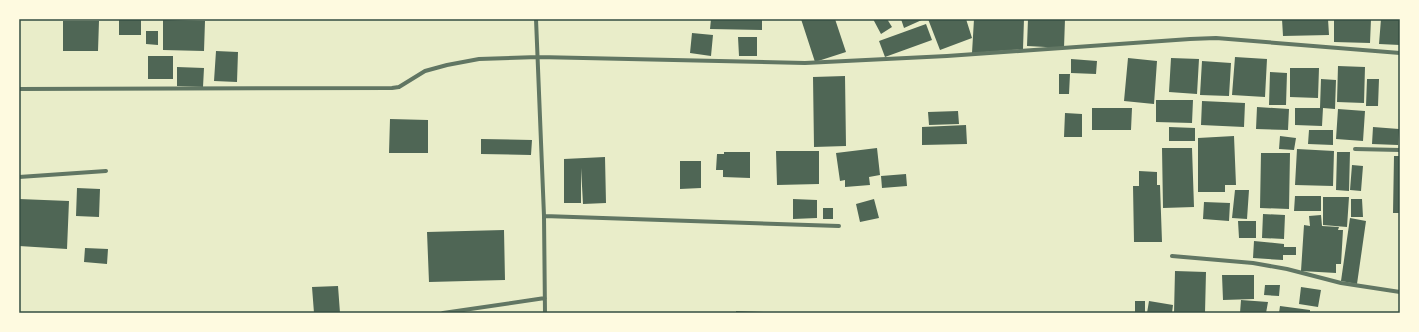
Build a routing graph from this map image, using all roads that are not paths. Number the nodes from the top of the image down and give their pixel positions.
1 (536, 19) edge
2 (1400, 53) edge
3 (538, 57) junction
4 (19, 89) edge
5 (1355, 149) dead end
6 (1400, 150) edge
7 (106, 171) dead end
8 (19, 177) edge
9 (544, 216) junction
10 (839, 226) dead end
11 (1172, 256) dead end
12 (1400, 292) edge
13 (545, 298) junction
14 (443, 313) edge
15 (545, 313) edge

1 - 3 street
2 - 3 street
3 - 4 street
3 - 9 street
5 - 6 street
7 - 8 street
9 - 10 street
9 - 13 street
11 - 12 street
13 - 14 street
13 - 15 street

